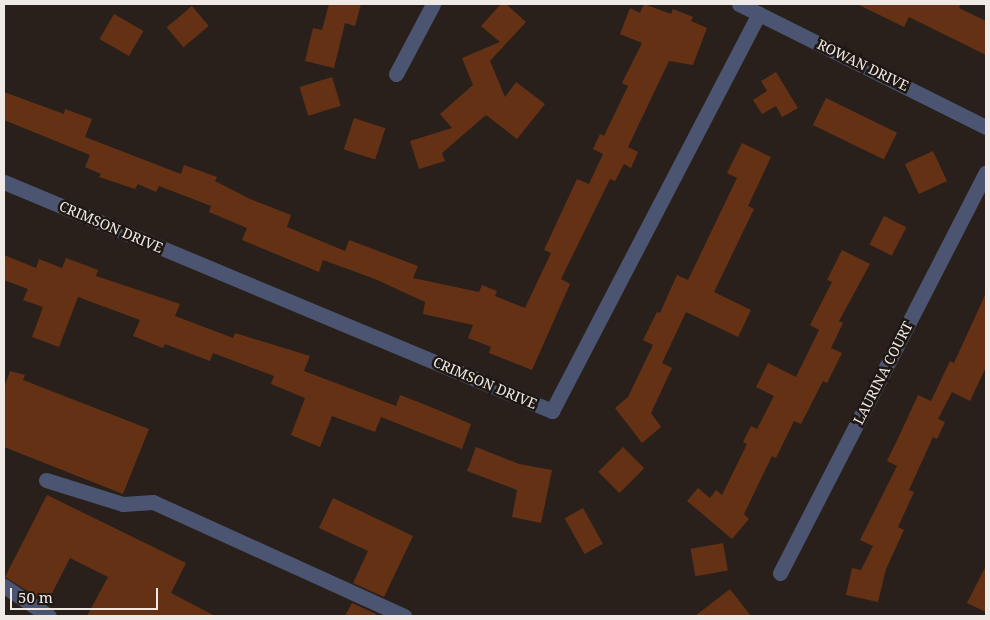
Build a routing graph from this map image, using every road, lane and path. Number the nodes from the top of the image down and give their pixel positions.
1 (433, 4) edge
2 (739, 4) edge
3 (759, 14) junction
4 (396, 74) dead end
5 (986, 127) edge
6 (986, 174) edge
7 (4, 182) edge
8 (46, 480) dead end
9 (780, 573) dead end
10 (4, 586) edge
11 (49, 616) edge
12 (404, 616) edge

1 - 4 street
2 - 3 street, ROWAN DRIVE
3 - 5 street, ROWAN DRIVE
3 - 7 street, CRIMSON DRIVE
6 - 9 street, LAURINA COURT
8 - 12 street
10 - 11 street

